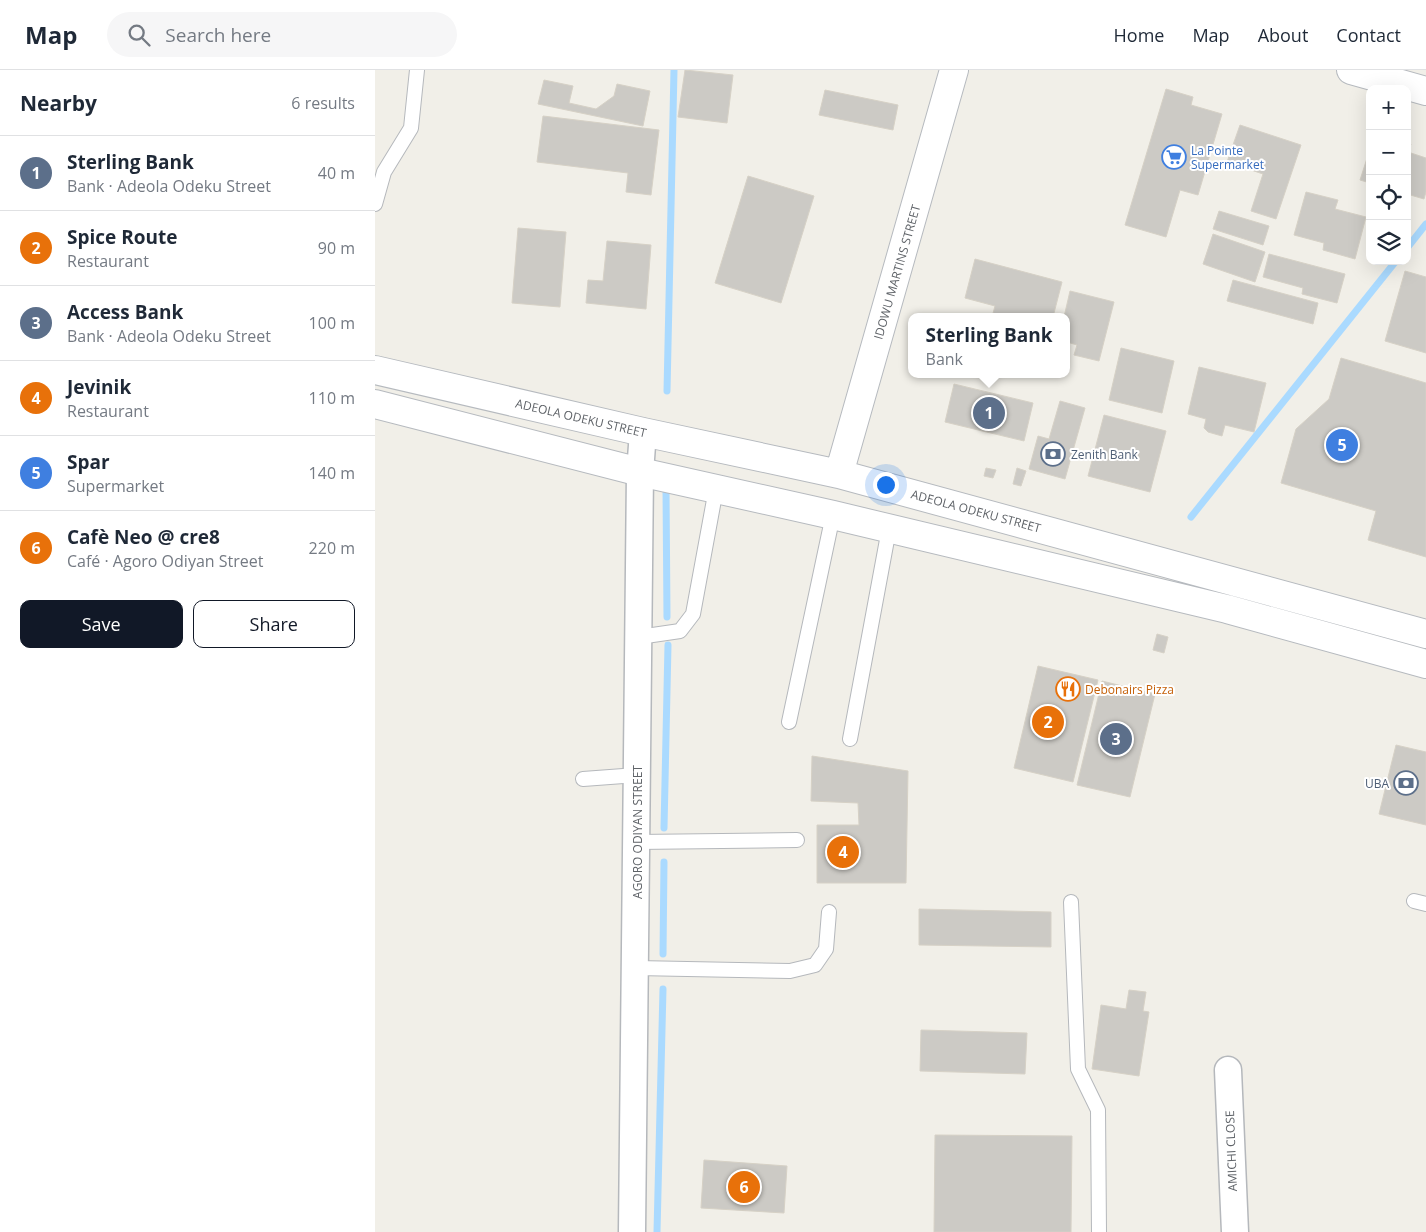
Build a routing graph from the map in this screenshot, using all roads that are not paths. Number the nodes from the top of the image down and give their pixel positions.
1 (417, 70) edge
2 (954, 70) edge
3 (1351, 70) edge
4 (1426, 91) edge
5 (379, 172) edge
6 (375, 204) edge
7 (375, 370) edge
8 (375, 404) edge
9 (643, 432) junction
10 (640, 472) junction
11 (839, 474) junction
12 (716, 489) junction
13 (833, 515) junction
14 (889, 529) junction
15 (1234, 580) junction
16 (1227, 609) junction
17 (639, 636) junction
18 (1414, 646) edge
19 (789, 722) dead end
20 (850, 738) dead end
21 (637, 775) junction
22 (583, 779) dead end
23 (797, 840) dead end
24 (637, 842) junction
25 (1071, 902) dead end
26 (829, 912) dead end
27 (636, 968) junction
28 (1228, 1070) dead end
29 (632, 1232) edge
30 (1099, 1232) edge
31 (1235, 1232) edge

1 - 5 lane
2 - 11 main road, IDOWU MARTINS STREET
3 - 4 main road
5 - 6 lane
7 - 9 main road, ADEOLA ODEKU STREET
8 - 10 main road, ADEOLA ODEKU STREET
9 - 10 street, AGORO ODIYAN STREET
9 - 11 main road, ADEOLA ODEKU STREET
10 - 12 main road, ADEOLA ODEKU STREET
10 - 17 street, AGORO ODIYAN STREET
11 - 15 main road, ADEOLA ODEKU STREET
12 - 13 main road, ADEOLA ODEKU STREET
12 - 17 lane
13 - 14 main road, ADEOLA ODEKU STREET
13 - 19 lane
14 - 16 main road, ADEOLA ODEKU STREET
14 - 20 lane
15 - 16 lane
15 - 18 main road, ADEOLA ODEKU STREET
16 - 18 main road, ADEOLA ODEKU STREET
17 - 21 street, AGORO ODIYAN STREET
21 - 22 lane
21 - 24 street, AGORO ODIYAN STREET
23 - 24 lane
24 - 27 street, AGORO ODIYAN STREET
25 - 30 lane
26 - 27 lane
27 - 29 street, AGORO ODIYAN STREET
28 - 31 street, AMICHI CLOSE

